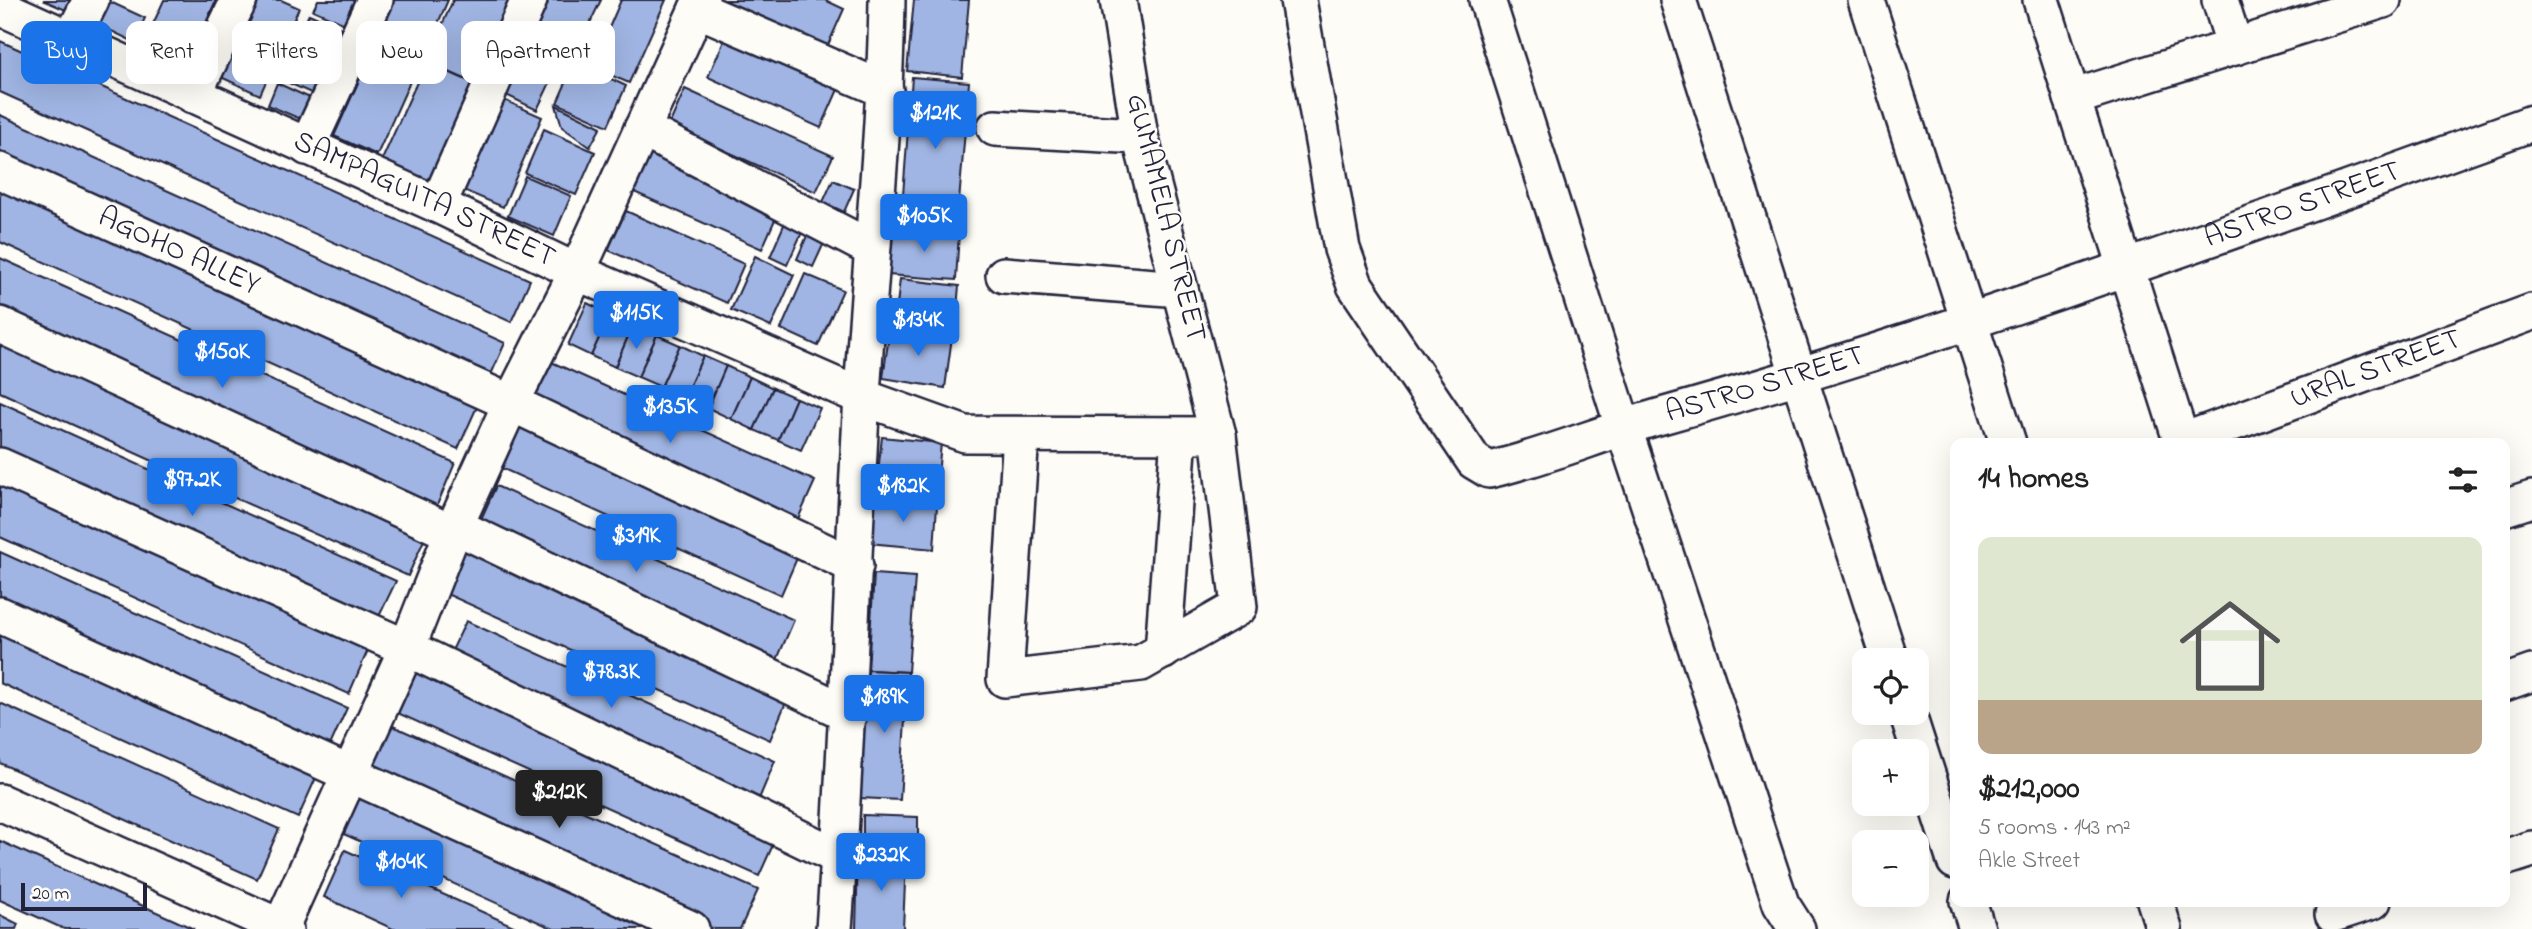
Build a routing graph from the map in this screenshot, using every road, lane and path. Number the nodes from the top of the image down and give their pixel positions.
1 (91, 0) edge
2 (239, 0) edge
3 (375, 0) edge
4 (529, 0) edge
5 (887, 0) edge
6 (1118, 0) edge
7 (1298, 0) edge
8 (1487, 0) edge
9 (1678, 0) edge
10 (1866, 0) edge
11 (2041, 0) edge
12 (2220, 0) edge
13 (2383, 0) edge
14 (699, 5) edge
15 (0, 7) edge
16 (30, 21) edge
17 (80, 21) edge
18 (2235, 47) junction
19 (112, 58) edge
20 (885, 90) junction
21 (193, 95) junction
22 (2072, 98) junction
23 (2532, 123) edge
24 (995, 128) dead end
25 (642, 129) junction
26 (1140, 136) junction
27 (307, 147) junction
28 (0, 171) edge
29 (438, 205) junction
30 (872, 249) junction
31 (2125, 269) junction
32 (577, 272) junction
33 (1004, 275) dead end
34 (1180, 289) junction
35 (2532, 312) edge
36 (1968, 321) junction
37 (0, 325) edge
38 (1798, 377) junction
39 (862, 397) junction
40 (511, 403) junction
41 (1623, 426) junction
42 (1021, 435) junction
43 (1218, 435) junction
44 (1179, 436) junction
45 (2006, 438) edge
46 (2180, 438) edge
47 (2192, 438) edge
48 (0, 466) edge
49 (2532, 499) edge
50 (2510, 506) edge
51 (454, 529) junction
52 (855, 566) junction
53 (0, 615) edge
54 (407, 648) junction
55 (1886, 648) edge
56 (1163, 651) junction
57 (2532, 673) edge
58 (2510, 680) edge
59 (849, 714) junction
60 (1911, 725) edge
61 (350, 774) junction
62 (0, 802) edge
63 (1950, 845) edge
64 (2532, 849) edge
65 (2510, 856) edge
66 (839, 857) junction
67 (1970, 907) edge
68 (2157, 907) edge
69 (2356, 907) edge
70 (2333, 915) edge
71 (282, 928) edge
72 (691, 929) edge
73 (834, 929) edge
74 (1797, 929) edge
75 (1977, 929) edge
76 (2164, 929) edge

1 - 17 street
2 - 21 street
3 - 27 street
4 - 29 street
5 - 20 street
6 - 26 street, GUMAMELA STREET
7 - 41 street, ASTRO STREET
8 - 41 street
9 - 38 street
10 - 36 street
11 - 22 street
12 - 18 street
13 - 18 street
14 - 20 street
14 - 25 street
15 - 16 street, SAMPAGUITA STREET
18 - 22 street
19 - 21 street, SAMPAGUITA STREET
20 - 30 street
21 - 27 street, SAMPAGUITA STREET
22 - 31 street
23 - 31 street, ASTRO STREET
24 - 26 street
25 - 30 street
25 - 32 street
26 - 34 street, GUMAMELA STREET
27 - 29 street, SAMPAGUITA STREET
28 - 40 street, AGOHO ALLEY
29 - 32 street, SAMPAGUITA STREET
30 - 39 street
31 - 36 street, ASTRO STREET
31 - 46 street
32 - 39 street, SAMPAGUITA STREET
32 - 40 street
33 - 34 street
34 - 43 street, GUMAMELA STREET
35 - 47 street, URAL STREET
36 - 38 street, ASTRO STREET
36 - 45 street
37 - 51 street
38 - 41 street, ASTRO STREET
38 - 55 street
39 - 42 street, SAMPAGUITA STREET
39 - 52 street
40 - 51 street
40 - 52 street, AGOHO ALLEY
41 - 74 street
42 - 44 street, SAMPAGUITA STREET
42 - 56 street
43 - 44 street, SAMPAGUITA STREET
43 - 56 street, GUMAMELA STREET
44 - 56 street
48 - 54 street
49 - 50 street
51 - 54 street
51 - 59 street
52 - 59 street
53 - 61 street
54 - 61 street
54 - 66 street
57 - 58 street
59 - 66 street
60 - 63 street
61 - 71 street
61 - 72 street
62 - 71 street
64 - 65 street
66 - 73 street
67 - 75 street
68 - 76 street
69 - 70 street

